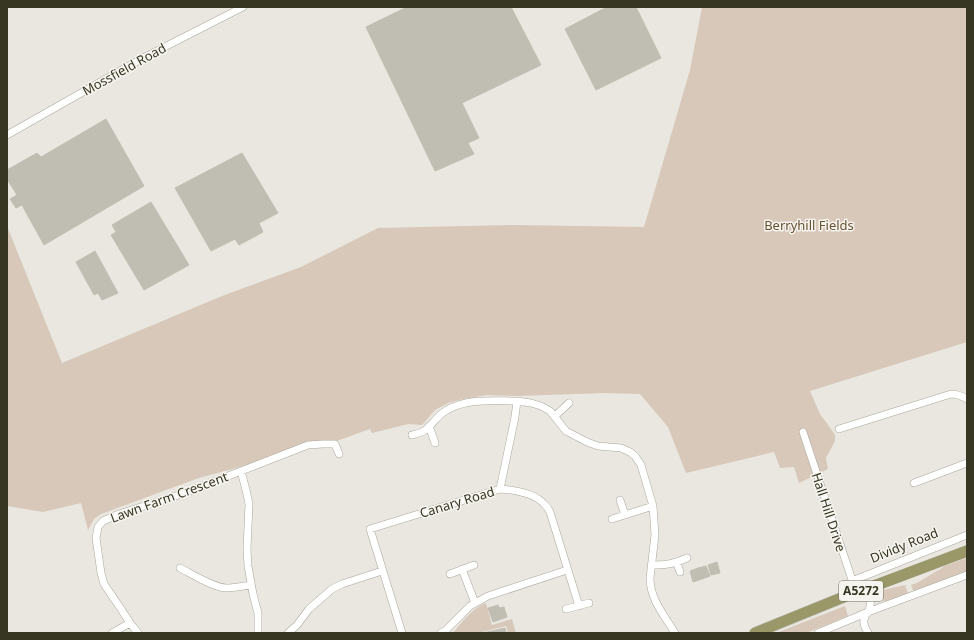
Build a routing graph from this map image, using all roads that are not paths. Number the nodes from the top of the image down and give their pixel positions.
1 (243, 7) edge
2 (7, 135) edge
3 (967, 399) edge
4 (516, 401) junction
5 (569, 403) dead end
6 (555, 416) junction
7 (429, 426) junction
8 (839, 430) dead end
9 (803, 432) dead end
10 (412, 435) dead end
11 (344, 442) dead end
12 (435, 443) dead end
13 (335, 444) junction
14 (339, 454) dead end
15 (967, 463) edge
16 (240, 471) junction
17 (914, 483) dead end
18 (500, 489) junction
19 (620, 500) dead end
20 (653, 506) junction
21 (625, 515) junction
22 (612, 519) dead end
23 (967, 535) edge
24 (967, 551) edge
25 (687, 558) dead end
26 (677, 563) junction
27 (474, 565) dead end
28 (652, 565) junction
29 (180, 568) dead end
30 (462, 569) junction
31 (567, 570) junction
32 (382, 571) junction
33 (680, 572) dead end
34 (450, 574) dead end
35 (967, 574) edge
36 (852, 581) junction
37 (251, 585) junction
38 (861, 591) junction
39 (475, 603) junction
40 (589, 603) dead end
41 (578, 606) junction
42 (566, 610) dead end
43 (868, 612) junction
44 (130, 623) junction
45 (112, 633) edge
46 (138, 633) edge
47 (258, 633) edge
48 (288, 633) edge
49 (402, 633) edge
50 (441, 633) edge
51 (674, 633) edge
52 (755, 633) edge
53 (818, 633) edge
54 (868, 633) edge

1 - 2 street, Mossfield Road
3 - 8 street
4 - 6 street
4 - 7 street
4 - 18 street
5 - 6 street
6 - 20 street
7 - 10 street
7 - 12 street
9 - 36 street, Hall Hill Drive
11 - 13 street, Lawn Farm Crescent
13 - 14 street
13 - 16 street, Lawn Farm Crescent
15 - 17 street
16 - 37 street
16 - 44 street, Lawn Farm Crescent
18 - 31 street, Canary Road
18 - 32 street, Canary Road
19 - 21 street
20 - 21 street
20 - 28 street
21 - 22 street
23 - 36 street, Dividy Road
24 - 38 main road, Dividy Road / A5272
25 - 26 street
26 - 28 street
26 - 33 street
27 - 30 street
28 - 51 street
29 - 37 street
30 - 34 street
30 - 39 street
31 - 39 street
31 - 41 street, Canary Road
32 - 48 street
32 - 49 street, Canary Road
35 - 43 street
36 - 38 street, Hall Hill Drive
37 - 47 street
38 - 43 street, Hall Hill Drive
38 - 52 main road, Dividy Road / A5272
39 - 50 street
40 - 41 street
41 - 42 street
43 - 53 street
43 - 54 street, Hall Hill Drive
44 - 45 street
44 - 46 street, Lawn Farm Crescent

